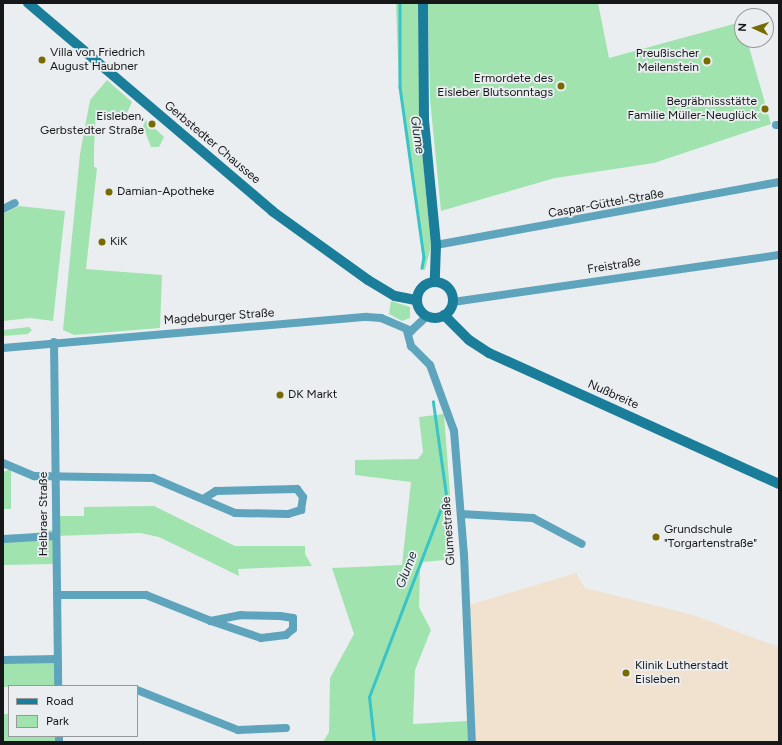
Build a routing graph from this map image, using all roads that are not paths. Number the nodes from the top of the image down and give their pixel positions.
1 (28, 3) edge
2 (423, 3) edge
3 (779, 182) edge
4 (15, 203) dead end
5 (3, 209) edge
6 (436, 245) junction
7 (779, 255) edge
8 (435, 281) junction
9 (416, 300) junction
10 (453, 302) junction
11 (444, 315) junction
12 (427, 316) junction
13 (407, 331) junction
14 (54, 342) junction
15 (3, 348) edge
16 (3, 463) edge
17 (56, 477) junction
18 (779, 484) edge
19 (205, 498) junction
20 (461, 514) junction
21 (56, 536) junction
22 (3, 539) edge
23 (582, 544) dead end
24 (57, 594) junction
25 (211, 621) junction
26 (58, 659) junction
27 (3, 660) edge
28 (58, 685) edge
29 (138, 690) edge
30 (286, 728) dead end
31 (472, 742) edge

1 - 9 main road, Gerbstedter Chaussee
2 - 6 main road
3 - 6 street, Caspar-Güttel-Straße
4 - 5 street
6 - 8 main road
7 - 10 street, Freistraße
8 - 9 main road
8 - 10 main road
9 - 12 main road
10 - 11 main road
11 - 12 main road
11 - 18 main road, Nußbreite
12 - 13 street
13 - 14 street, Magdeburger Straße
13 - 20 street, Glumestraße
14 - 15 street, Magdeburger Straße
14 - 17 street, Helbraer Straße
16 - 17 street
17 - 19 street
17 - 21 street, Helbraer Straße
19 - 19 street
20 - 23 street
20 - 31 street, Glumestraße
21 - 22 street
21 - 24 street, Helbraer Straße
24 - 25 street
24 - 26 street, Helbraer Straße
25 - 25 street
26 - 27 street
26 - 28 street, Helbraer Straße
29 - 30 street

